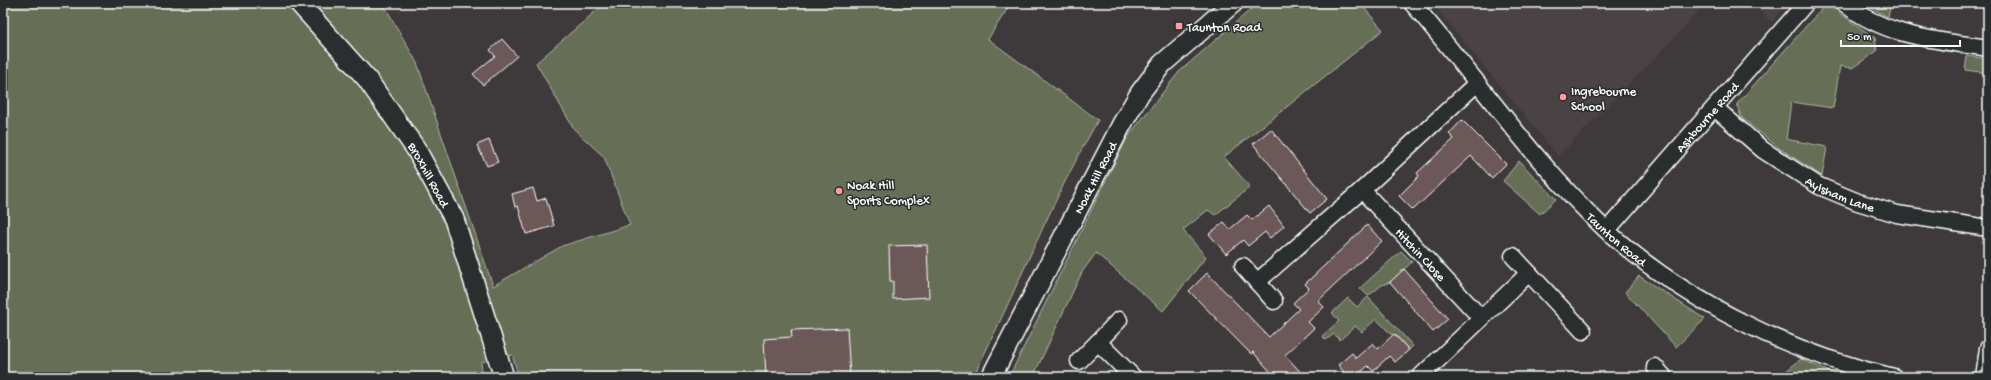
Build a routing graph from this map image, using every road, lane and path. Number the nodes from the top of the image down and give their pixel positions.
1 (299, 3) edge
2 (1233, 3) edge
3 (1412, 3) edge
4 (1806, 3) edge
5 (1844, 3) edge
6 (1988, 48) edge
7 (1477, 83) junction
8 (1715, 108) junction
9 (1362, 190) junction
10 (1988, 228) edge
11 (1607, 230) junction
12 (1513, 256) dead end
13 (1243, 266) dead end
14 (1529, 273) junction
15 (1257, 282) junction
16 (1274, 301) dead end
17 (1481, 318) junction
18 (1120, 320) dead end
19 (1583, 331) dead end
20 (1098, 342) junction
21 (1988, 348) edge
22 (1079, 361) dead end
23 (1857, 373) edge
24 (504, 377) edge
25 (991, 377) edge
26 (1133, 377) edge
27 (1420, 377) edge
28 (1894, 377) edge
29 (1984, 377) edge

1 - 24 street, Broxhill Road
2 - 25 street, Noak Hill Road
3 - 7 street, Taunton Road
4 - 8 street, Ashbourne Road
5 - 6 street
7 - 9 street
7 - 11 street, Taunton Road
8 - 10 street, Aylsham Lane
8 - 11 street, Ashbourne Road
9 - 15 street
9 - 17 street, Hitchin Close
11 - 23 street, Taunton Road
12 - 14 street
13 - 15 street
14 - 17 street
14 - 19 street
15 - 16 street
17 - 27 street
18 - 20 street
20 - 22 street
20 - 26 street
21 - 29 street
23 - 28 street, Taunton Road

